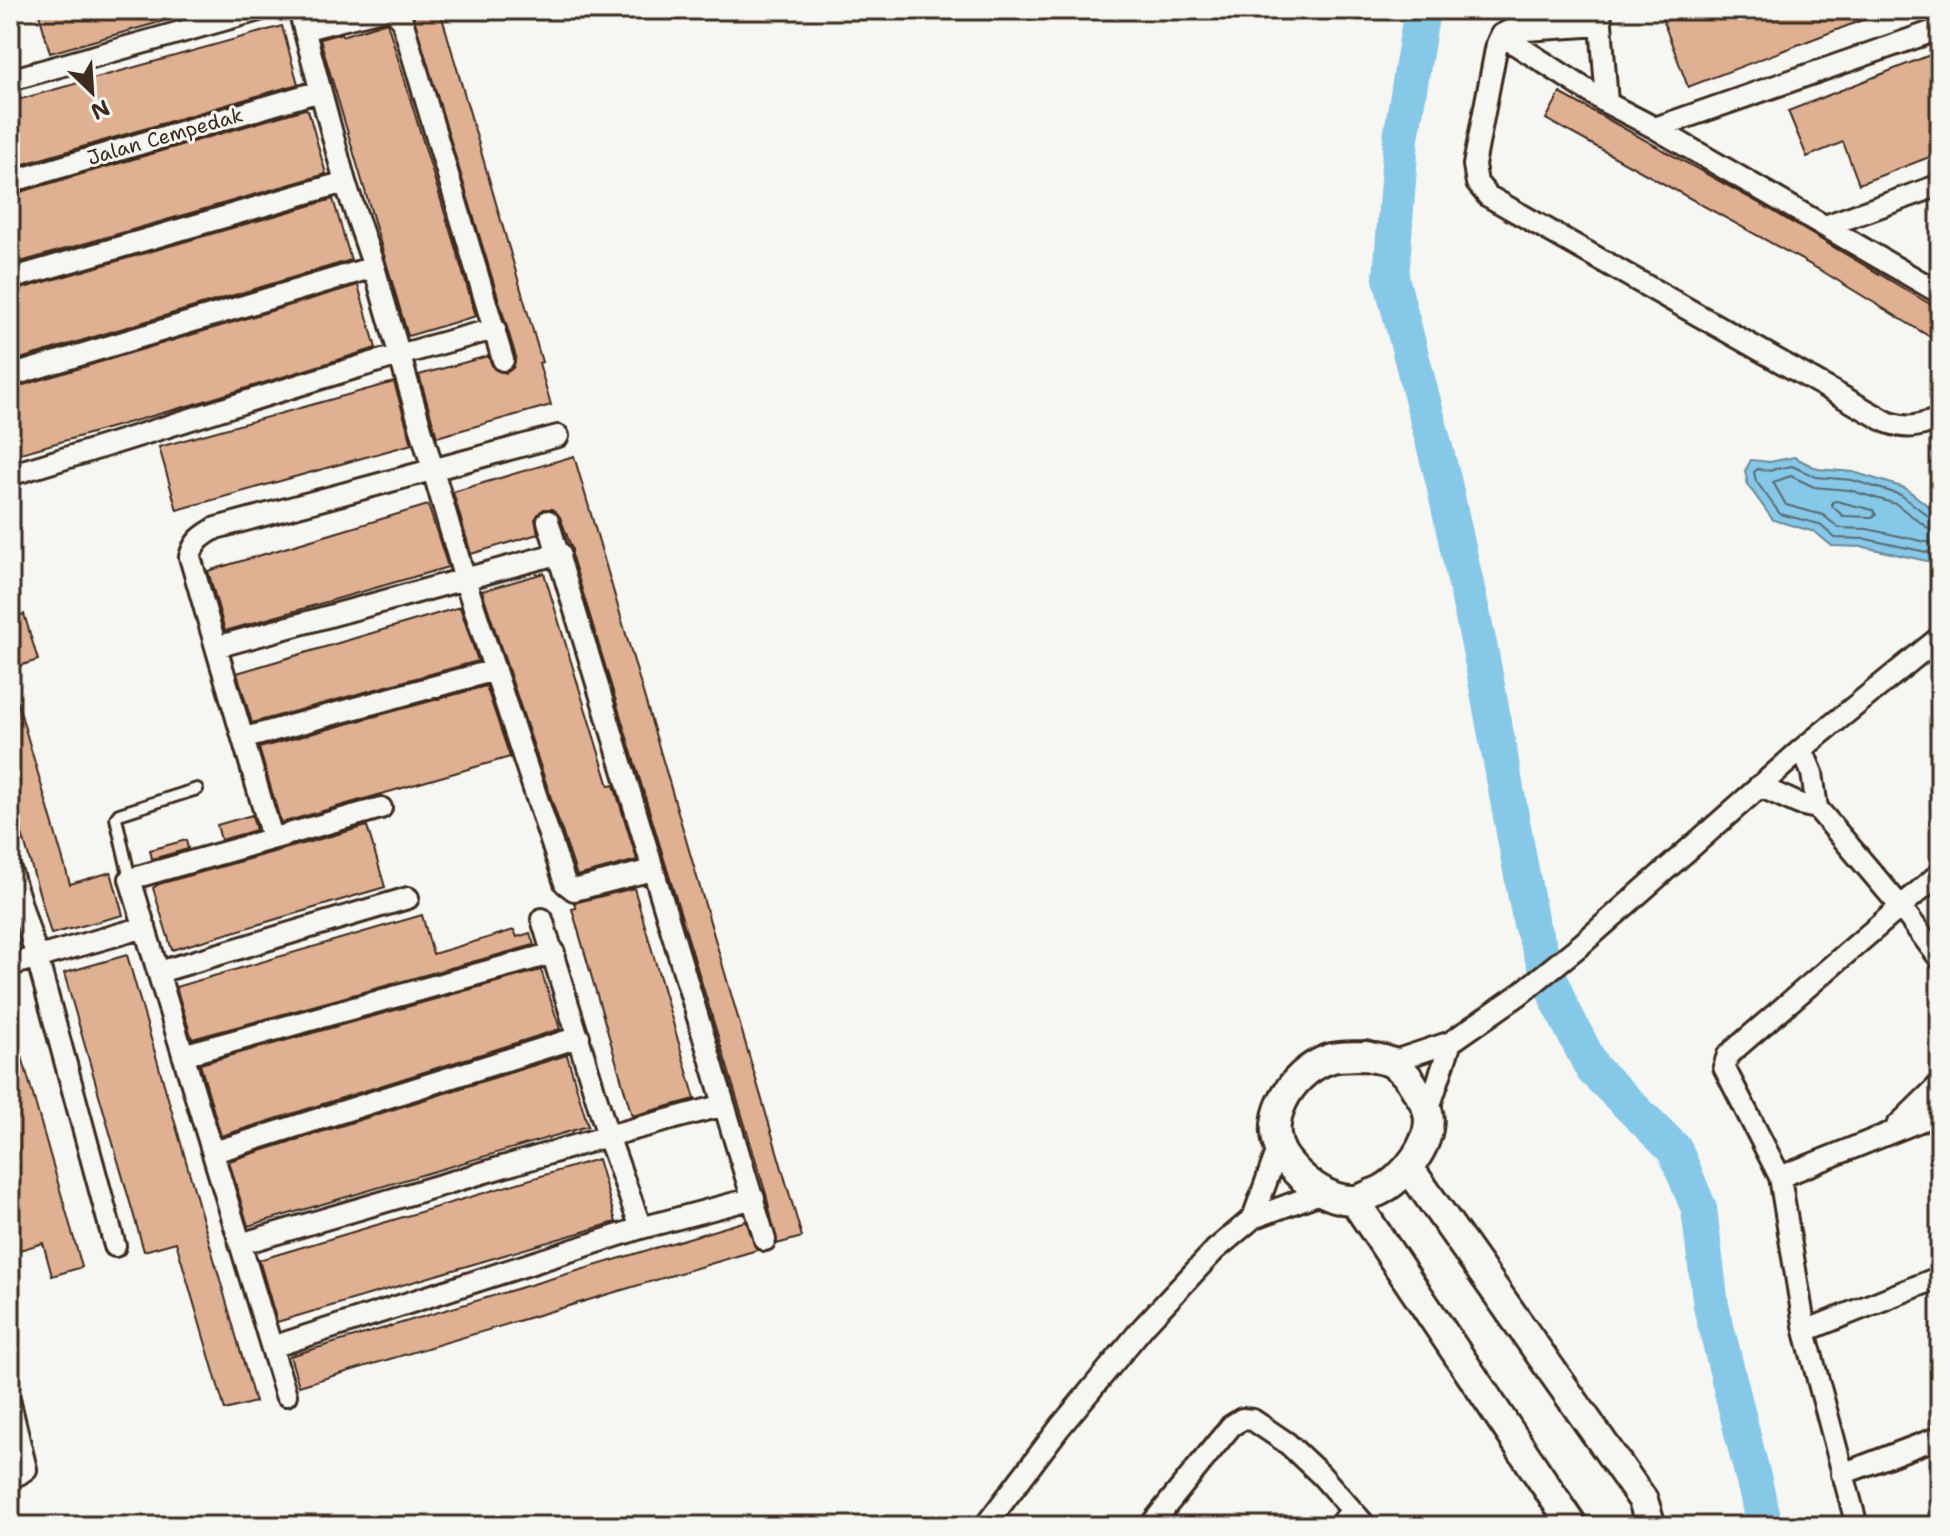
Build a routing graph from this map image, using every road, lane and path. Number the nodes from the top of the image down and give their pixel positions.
1 (259, 10) edge
2 (381, 10) edge
3 (394, 10) edge
4 (1600, 18) edge
5 (302, 20) edge
6 (1940, 29) edge
7 (1501, 35) junction
8 (10, 80) edge
9 (320, 91) junction
10 (1607, 103) junction
11 (1655, 128) junction
12 (10, 182) edge
13 (345, 182) junction
14 (1940, 185) edge
15 (1825, 226) junction
16 (374, 267) junction
17 (10, 279) edge
18 (1940, 293) edge
19 (495, 329) junction
20 (399, 353) junction
21 (503, 360) dead end
22 (10, 376) edge
23 (1940, 419) edge
24 (558, 436) dead end
25 (433, 468) junction
26 (10, 471) edge
27 (548, 521) dead end
28 (560, 553) junction
29 (465, 580) junction
30 (1940, 637) edge
31 (216, 647) junction
32 (495, 670) junction
33 (245, 738) junction
34 (1802, 749) junction
35 (1759, 786) junction
36 (197, 789) dead end
37 (381, 808) dead end
38 (1817, 808) junction
39 (272, 837) junction
40 (10, 869) edge
41 (652, 870) junction
42 (1940, 873) edge
43 (130, 879) junction
44 (408, 898) dead end
45 (1900, 906) junction
46 (542, 919) dead end
47 (145, 927) junction
48 (554, 953) junction
49 (37, 957) junction
50 (1940, 959) edge
51 (10, 965) edge
52 (159, 972) junction
53 (579, 1037) junction
54 (1451, 1042) junction
55 (183, 1055) junction
56 (1391, 1062) junction
57 (1940, 1084) edge
58 (724, 1105) junction
59 (1428, 1111) junction
60 (1940, 1113) edge
61 (1889, 1134) junction
62 (608, 1136) junction
63 (1278, 1149) junction
64 (214, 1152) junction
65 (1409, 1168) junction
66 (1780, 1177) junction
67 (1323, 1192) junction
68 (754, 1198) junction
69 (1354, 1200) junction
70 (1253, 1218) junction
71 (641, 1228) junction
72 (765, 1240) dead end
73 (240, 1244) junction
74 (115, 1246) dead end
75 (1940, 1277) edge
76 (1805, 1331) junction
77 (272, 1347) junction
78 (286, 1395) dead end
79 (10, 1403) edge
80 (1940, 1437) edge
81 (1842, 1474) junction
82 (10, 1477) edge
83 (1345, 1518) edge
84 (985, 1526) edge
85 (1150, 1526) edge
86 (1366, 1526) edge
87 (1573, 1526) edge
88 (1651, 1526) edge
89 (1857, 1526) edge

1 - 8 street
2 - 5 street
3 - 19 street
4 - 7 street
4 - 10 street
5 - 9 street
6 - 11 street
7 - 10 street
7 - 23 street
9 - 12 street, Jalan Cempedak
9 - 13 street
10 - 11 street
11 - 15 street
13 - 16 street
13 - 17 street
14 - 15 street
15 - 18 street
16 - 20 street
16 - 22 street
19 - 20 street
19 - 21 street
20 - 25 street
20 - 26 street
24 - 25 street
25 - 29 street
25 - 31 street
27 - 28 street
28 - 29 street
28 - 41 street
29 - 31 street
29 - 32 street
30 - 34 street
31 - 33 street
32 - 33 street
32 - 41 street
33 - 39 street
34 - 35 street
34 - 38 street
35 - 38 street
35 - 54 street
36 - 43 lane
37 - 39 street
38 - 45 street
39 - 43 street
40 - 49 street
41 - 58 street
42 - 45 street
43 - 47 street
44 - 52 street
45 - 50 street
45 - 66 street
46 - 48 street
47 - 49 street
47 - 52 street
48 - 53 street
48 - 55 street
49 - 51 street
49 - 74 street
52 - 55 street
53 - 62 street
53 - 64 street
54 - 56 street
54 - 59 street
55 - 64 street
56 - 59 street
56 - 63 street
57 - 61 street
58 - 62 street
58 - 68 street
59 - 65 street
60 - 61 street
61 - 66 street
62 - 71 street
62 - 73 street
63 - 67 street
63 - 70 street
64 - 73 street
65 - 69 street
65 - 88 street
66 - 76 street
67 - 69 street
67 - 70 street
68 - 71 street
68 - 72 street
69 - 87 street
70 - 84 street
71 - 77 street
73 - 77 street
75 - 76 street
76 - 81 street
77 - 78 street
79 - 82 street
80 - 81 street
81 - 89 street
83 - 85 street
83 - 86 street

